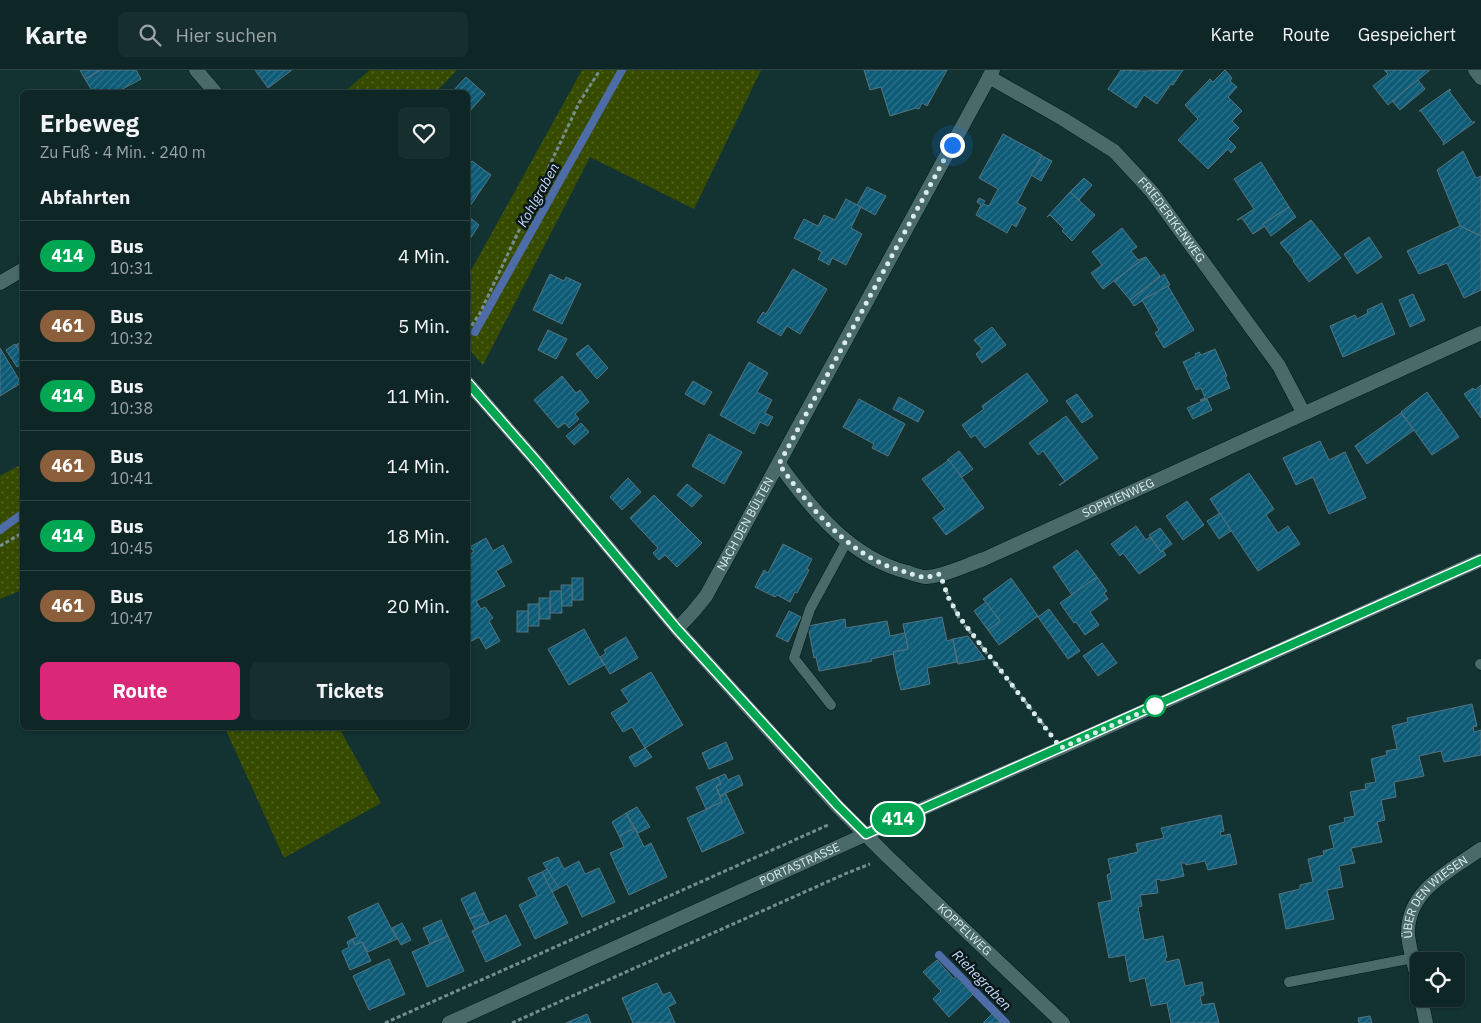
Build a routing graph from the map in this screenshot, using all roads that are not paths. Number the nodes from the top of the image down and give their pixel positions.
1 (196, 70) edge
2 (1475, 70) edge
3 (991, 74) edge
4 (1481, 78) edge
5 (213, 90) edge
6 (20, 271) edge
7 (0, 283) edge
8 (1481, 333) edge
9 (470, 385) edge
10 (1303, 412) junction
11 (779, 464) junction
12 (848, 541) junction
13 (1481, 560) edge
14 (677, 629) junction
15 (830, 705) dead end
16 (866, 834) junction
17 (1481, 849) edge
18 (1413, 952) edge
19 (1410, 959) edge
20 (1289, 982) dead end
21 (1423, 1007) edge
22 (449, 1023) edge
23 (1063, 1023) edge
24 (1426, 1023) edge

1 - 5 street
2 - 4 street
3 - 10 street, FRIEDERIKENWEG
3 - 11 street, NACH DEN BÜLTEN
6 - 7 street
8 - 10 street, SOPHIENWEG
9 - 14 street, KOPPELWEG
10 - 12 street, SOPHIENWEG
11 - 12 street, SOPHIENWEG
11 - 14 street, NACH DEN BÜLTEN
12 - 15 lane
13 - 16 street, PORTASTRASSE
14 - 16 street, KOPPELWEG
16 - 22 street, PORTASTRASSE
16 - 23 street, KOPPELWEG
17 - 18 street, ÜBER DEN WIESEN
19 - 20 lane
21 - 24 street

